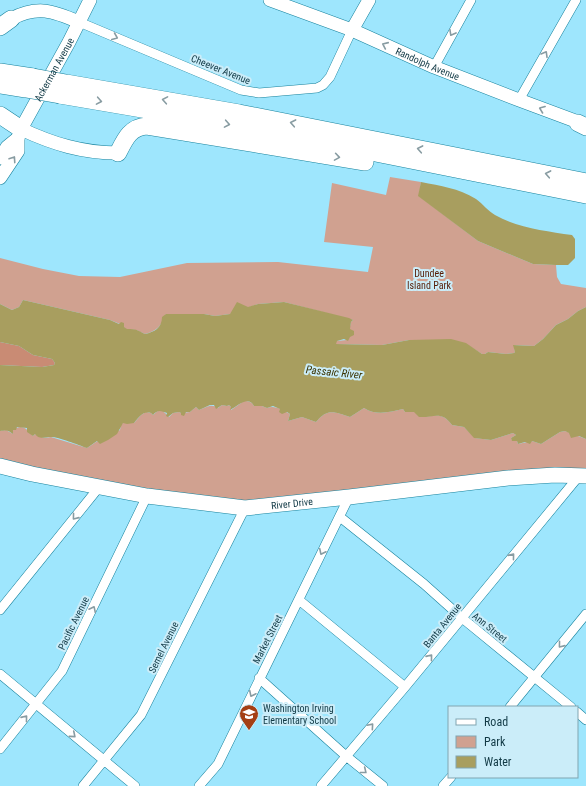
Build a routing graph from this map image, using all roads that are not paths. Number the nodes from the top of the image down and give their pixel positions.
1 (90, 0) edge
2 (270, 0) edge
3 (369, 0) edge
4 (471, 0) edge
5 (576, 0) edge
6 (282, 2) edge
7 (79, 22) junction
8 (6, 23) edge
9 (352, 30) junction
10 (434, 67) junction
11 (0, 72) edge
12 (29, 83) junction
13 (0, 84) edge
14 (63, 89) junction
15 (519, 100) junction
16 (0, 115) edge
17 (583, 125) edge
18 (20, 133) junction
19 (118, 153) joint
20 (0, 158) edge
21 (0, 178) edge
22 (586, 182) edge
23 (586, 196) edge
24 (2, 470) edge
25 (582, 476) edge
26 (100, 486) junction
27 (147, 496) junction
28 (349, 497) junction
29 (245, 508) junction
30 (340, 518) junction
31 (299, 600) junction
32 (0, 610) edge
33 (586, 614) edge
34 (462, 618) junction
35 (0, 674) edge
36 (534, 677) junction
37 (259, 678) junction
38 (405, 687) junction
39 (36, 704) junction
40 (511, 706) edge
41 (570, 706) edge
42 (578, 713) edge
43 (586, 720) edge
44 (0, 748) edge
45 (346, 756) junction
46 (104, 761) junction
47 (450, 778) edge
48 (83, 786) edge
49 (134, 786) edge
50 (199, 786) edge
51 (321, 786) edge
52 (383, 786) edge
53 (444, 786) edge

1 - 7 street, Ackerman Avenue
2 - 6 street, Randolph Avenue
3 - 9 street
4 -> 10 street
15 -> 5 street
6 - 9 street, Randolph Avenue
7 - 8 street
7 -> 9 street, Cheever Avenue
7 - 18 street, Ackerman Avenue
10 -> 9 street, Randolph Avenue
10 - 15 street, Randolph Avenue
11 - 12 highway
12 - 13 highway
12 - 14 highway, bridge
22 -> 14 highway
14 -> 23 highway
17 -> 15 street, Randolph Avenue
16 - 18 highway
18 - 19 street
18 - 20 street, Ackerman Avenue
21 -> 18 street, Ackerman Avenue
19 -> 23 highway
24 - 26 main road, River Drive
25 - 28 main road, River Drive
34 -> 25 street, Banta Avenue
26 - 27 main road, River Drive
26 -> 32 street
27 - 29 main road, River Drive
39 -> 27 street, Pacific Avenue
28 - 29 main road, River Drive
28 - 30 street, Market Street
29 - 46 street, Semel Avenue
30 -> 31 street, Market Street
30 - 34 street, Ann Street
31 - 37 street, Market Street
31 - 38 street
33 -> 36 street
34 - 36 street, Ann Street
38 -> 34 street, Banta Avenue
35 - 39 street
36 - 40 street
36 - 41 street, Ann Street
37 - 45 street
37 -> 50 street, Market Street
45 -> 38 street, Banta Avenue
44 -> 39 street, Pacific Avenue
39 -> 46 street
42 - 43 street
45 - 51 street, Banta Avenue
45 -> 52 street
46 - 48 street, Semel Avenue
46 - 49 street
47 - 53 street

